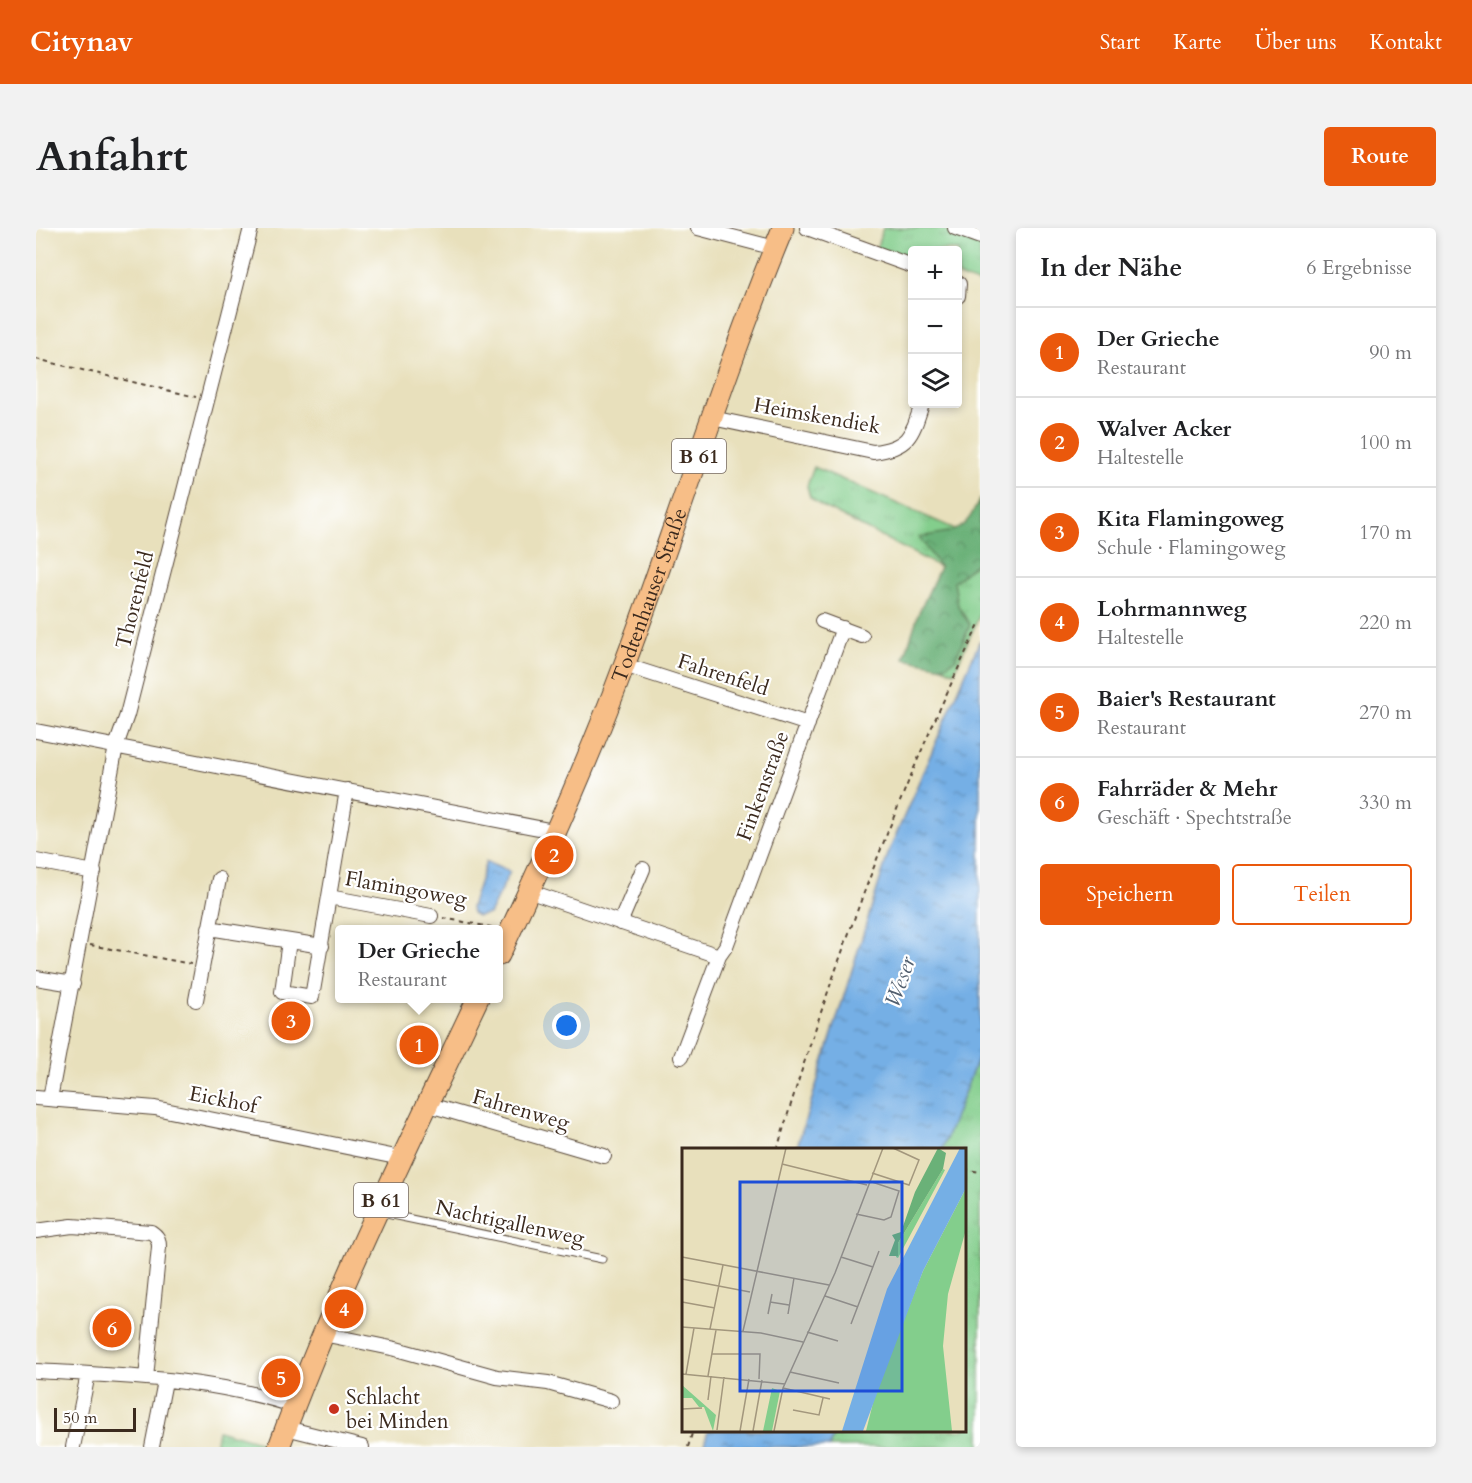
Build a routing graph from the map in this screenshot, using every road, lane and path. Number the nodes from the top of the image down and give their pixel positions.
1 (251, 228) edge
2 (698, 228) edge
3 (783, 228) edge
4 (807, 228) edge
5 (955, 228) edge
6 (980, 237) edge
7 (775, 248) junction
8 (908, 265) edge
9 (36, 359) edge
10 (207, 400) junction
11 (921, 408) edge
12 (712, 418) junction
13 (822, 621) dead end
14 (980, 622) edge
15 (843, 628) junction
16 (862, 636) dead end
17 (624, 665) junction
18 (808, 724) junction
19 (36, 731) edge
20 (116, 746) junction
21 (347, 790) junction
22 (554, 831) junction
23 (36, 861) edge
24 (643, 869) dead end
25 (94, 872) junction
26 (219, 879) dead end
27 (528, 891) junction
28 (329, 897) junction
29 (431, 916) joint
30 (620, 923) junction
31 (475, 925) edge
32 (209, 928) junction
33 (503, 931) edge
34 (510, 932) junction
35 (289, 941) junction
36 (81, 943) junction
37 (503, 945) edge
38 (322, 946) junction
39 (719, 956) junction
40 (202, 966) junction
41 (36, 978) edge
42 (73, 984) junction
43 (196, 1000) dead end
44 (476, 1003) edge
45 (681, 1057) dead end
46 (36, 1098) edge
47 (50, 1099) junction
48 (426, 1104) junction
49 (778, 1148) edge
50 (604, 1156) dead end
51 (400, 1160) junction
52 (965, 1169) edge
53 (980, 1172) edge
54 (377, 1210) junction
55 (36, 1231) edge
56 (602, 1259) dead end
57 (323, 1334) junction
58 (36, 1371) edge
59 (88, 1374) junction
60 (146, 1378) junction
61 (165, 1381) junction
62 (611, 1401) dead end
63 (295, 1406) junction
64 (693, 1432) edge
65 (282, 1438) edge
66 (73, 1447) edge
67 (152, 1447) edge
68 (362, 1447) edge
69 (688, 1447) edge

1 - 10 street, Thorenfeld
2 - 7 street
3 - 7 main road, Todtenhauser Straße / B 61
4 - 8 street
5 - 6 street
7 - 12 main road, Todtenhauser Straße / B 61
9 - 10 path
10 - 20 street, Thorenfeld
11 - 12 street, Heimskendiek
12 - 17 main road, Todtenhauser Straße / B 61
13 - 15 street
14 - 49 path
15 - 16 street
15 - 18 street, Finkenstraße
17 - 18 street, Fahrenfeld
17 - 22 main road, Todtenhauser Straße / B 61
18 - 39 street, Finkenstraße
19 - 20 street
20 - 21 street
20 - 25 street, Thorenfeld
21 - 22 street
21 - 28 street, Flamingoweg
22 - 27 main road, Todtenhauser Straße / B 61
23 - 25 street
24 - 30 street
25 - 36 street, Thorenfeld
26 - 32 street
27 - 30 street
27 - 34 main road, Todtenhauser Straße / B 61
28 - 29 street, Flamingoweg
28 - 38 street, Flamingoweg
29 - 31 path, Flamingoweg
30 - 39 street
32 - 35 street
32 - 40 street
33 - 34 path, Flamingoweg
34 - 37 main road, Todtenhauser Straße / B 61
35 - 38 street
35 - 38 street, Flamingoweg
36 - 40 path
36 - 42 street, Thorenfeld
39 - 45 street, Finkenstraße
40 - 43 street
41 - 42 street
42 - 47 street, Thorenfeld
44 - 48 main road, B 61
46 - 47 street, Eickhof
47 - 51 street, Eickhof
48 - 50 street, Fahrenweg
48 - 51 main road, B 61
51 - 54 main road, B 61
52 - 53 path
54 - 56 lane, Nachtigallenweg
54 - 57 main road, B 61
55 - 60 street
57 - 62 street
57 - 63 main road, B 61
58 - 59 street
59 - 60 street
59 - 66 street
60 - 61 street
61 - 63 street
61 - 67 street
63 - 65 main road, B 61
64 - 69 path
65 - 68 street

